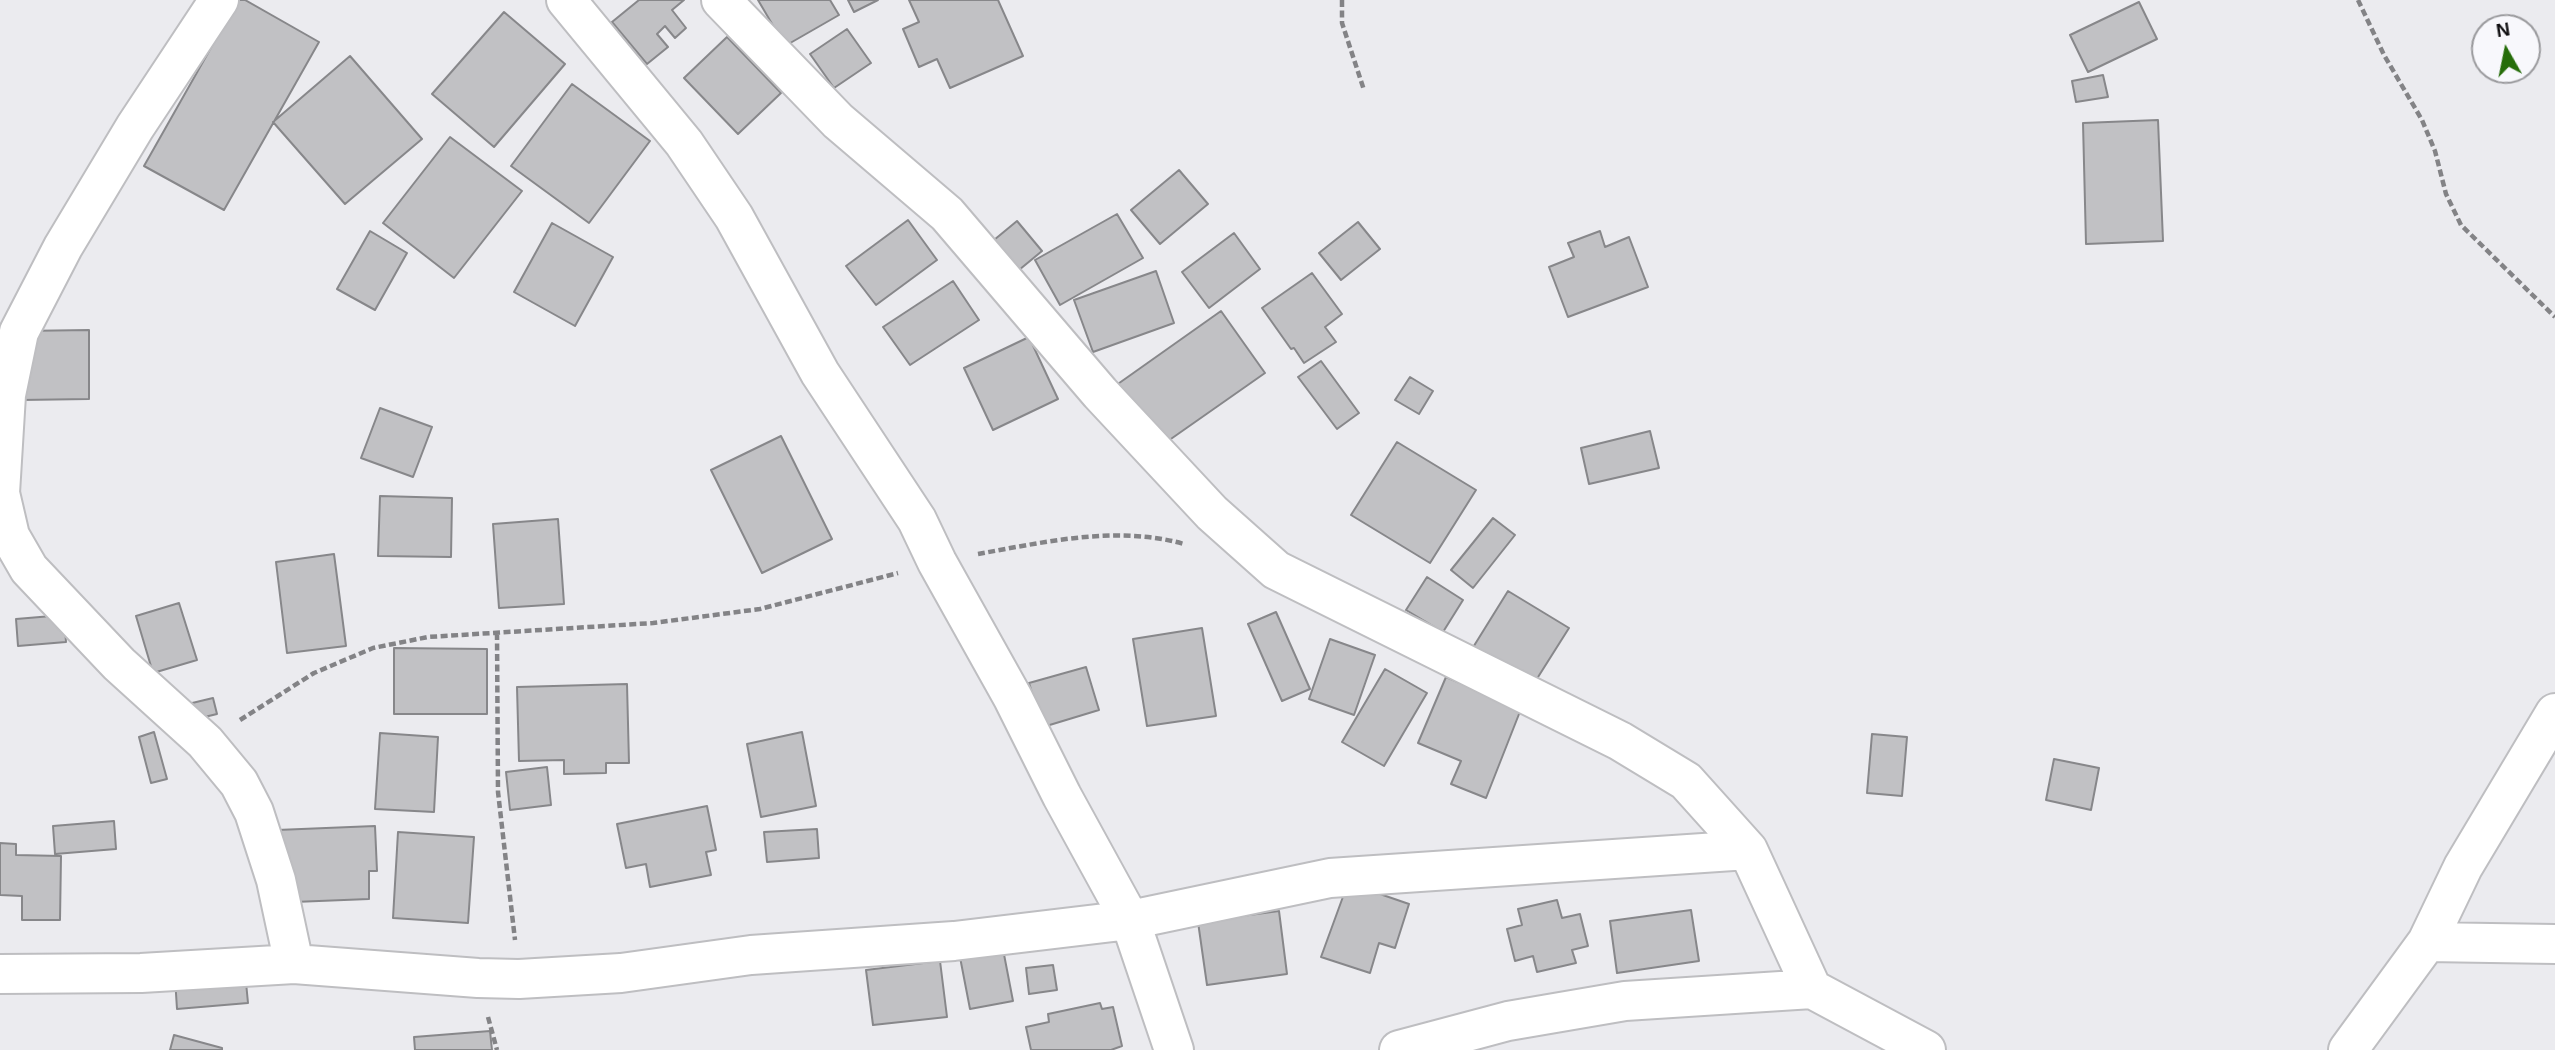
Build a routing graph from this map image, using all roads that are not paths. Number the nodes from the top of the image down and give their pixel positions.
1 (219, 0) edge
2 (566, 0) edge
3 (721, 0) edge
4 (2555, 713) edge
5 (1748, 850) junction
6 (1130, 920) junction
7 (2427, 942) junction
8 (2555, 944) edge
9 (294, 964) junction
10 (0, 974) edge
11 (1812, 989) junction
12 (1174, 1050) edge
13 (1399, 1050) edge
14 (1926, 1050) edge
15 (2348, 1050) edge

1 - 9 street
2 - 6 street
3 - 5 street
4 - 7 street
5 - 6 street
5 - 11 street
6 - 9 street
6 - 12 street
7 - 8 street
7 - 15 street
9 - 10 street
11 - 13 street
11 - 14 street

